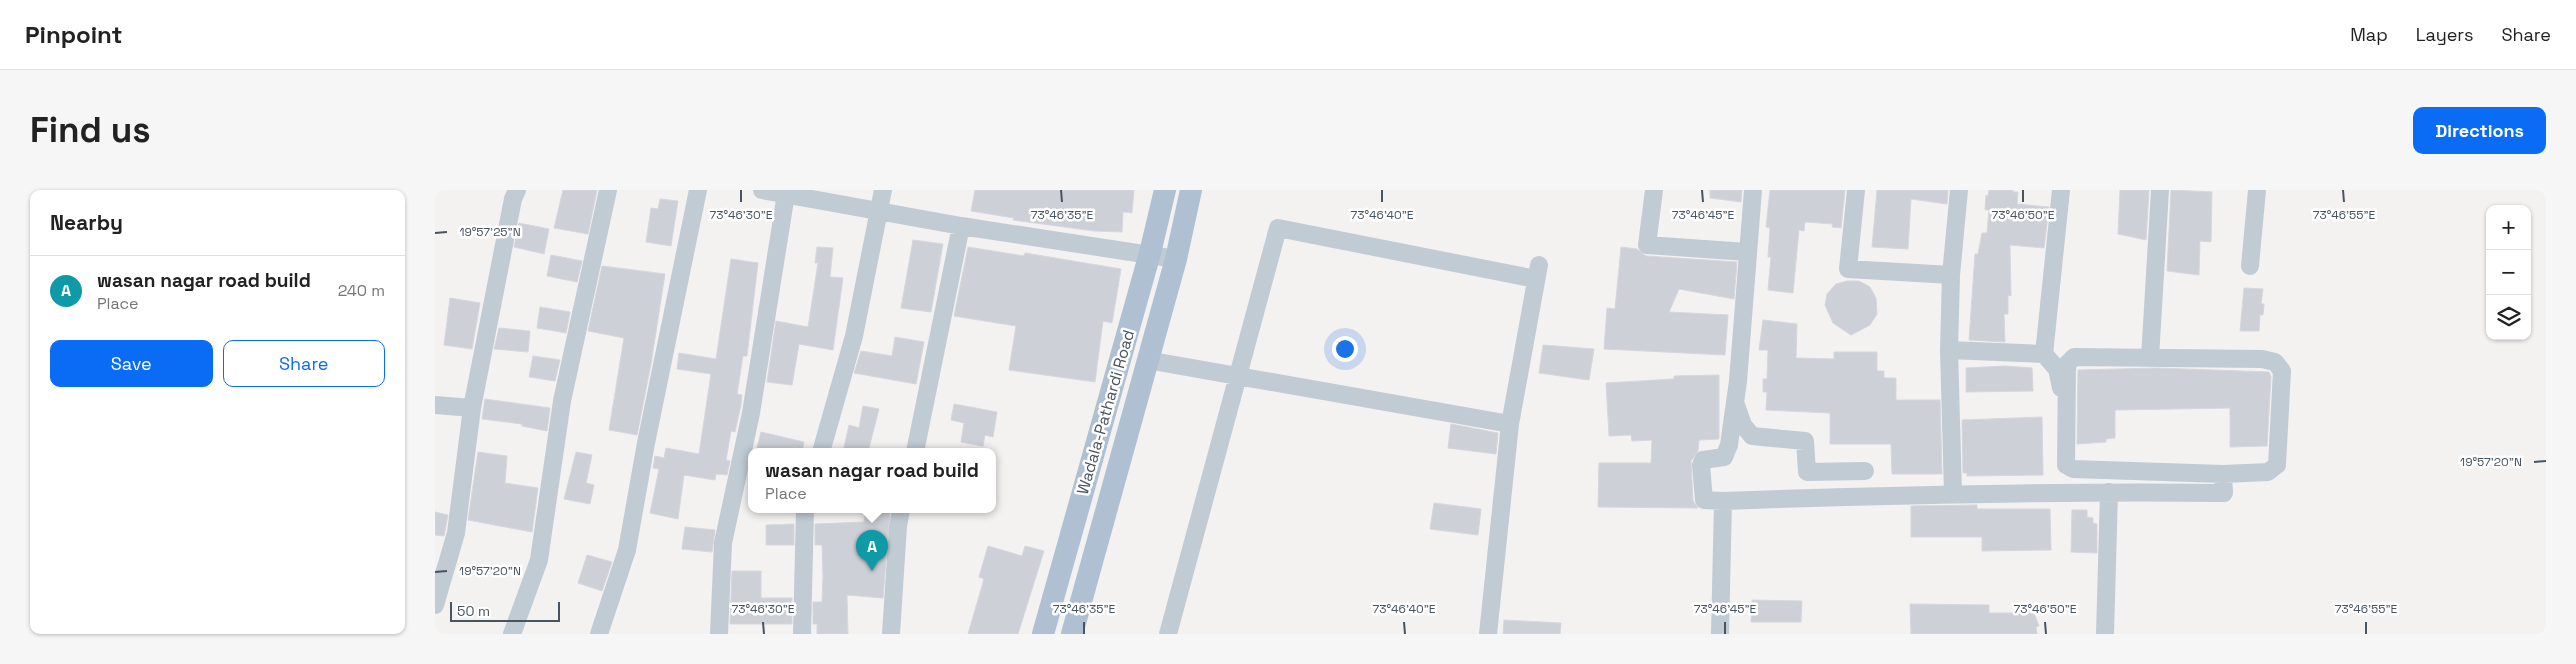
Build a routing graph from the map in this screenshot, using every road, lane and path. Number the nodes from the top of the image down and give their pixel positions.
1 (517, 190) edge
2 (608, 190) edge
3 (698, 190) edge
4 (762, 190) edge
5 (883, 190) edge
6 (1165, 190) edge
7 (1191, 190) edge
8 (1654, 190) edge
9 (1753, 190) edge
10 (1856, 190) edge
11 (1959, 190) edge
12 (2061, 190) edge
13 (2160, 190) edge
14 (2257, 190) edge
15 (786, 194) junction
16 (881, 210) junction
17 (961, 226) junction
18 (1747, 252) junction
19 (1150, 253) junction
20 (1176, 259) junction
21 (2250, 266) dead end
22 (1951, 275) junction
23 (1949, 350) junction
24 (2043, 354) junction
25 (2150, 358) junction
26 (1147, 360) junction
27 (1236, 376) junction
28 (1735, 402) junction
29 (435, 405) edge
30 (472, 408) junction
31 (1510, 424) junction
32 (2058, 429) dead end
33 (822, 448) edge
34 (916, 448) edge
35 (1865, 471) dead end
36 (2223, 474) junction
37 (2109, 492) junction
38 (1953, 493) junction
39 (1723, 501) junction
40 (805, 513) edge
41 (900, 513) edge
42 (435, 605) edge
43 (512, 634) edge
44 (599, 634) edge
45 (719, 634) edge
46 (802, 634) edge
47 (891, 634) edge
48 (1043, 634) edge
49 (1071, 634) edge
50 (1168, 634) edge
51 (1488, 634) edge
52 (1720, 634) edge
53 (2105, 634) edge

1 - 30 street
2 - 43 street
3 - 44 street
4 - 15 street
5 - 16 street
6 - 19 main road, Wadala-Pathardi Road
7 - 20 main road, Wadala-Pathardi Road
8 - 18 street
9 - 18 street
10 - 22 street
11 - 22 street
12 - 24 street
13 - 25 street
14 - 21 street
15 - 16 street
15 - 45 street
16 - 17 street
16 - 33 street
17 - 19 street
17 - 34 street
18 - 28 street
19 - 20 street
19 - 48 main road, Wadala-Pathardi Road
20 - 26 main road, Wadala-Pathardi Road
22 - 23 street
23 - 24 street
23 - 38 street
24 - 32 street
25 - 36 street
25 - 36 street
26 - 27 street
26 - 49 main road, Wadala-Pathardi Road
27 - 31 street
27 - 31 street
27 - 50 street
28 - 35 street
28 - 39 street
29 - 30 street
30 - 42 street
31 - 51 street
36 - 37 street
37 - 38 street
37 - 53 street
38 - 39 street
39 - 52 street
40 - 46 street
41 - 47 street

